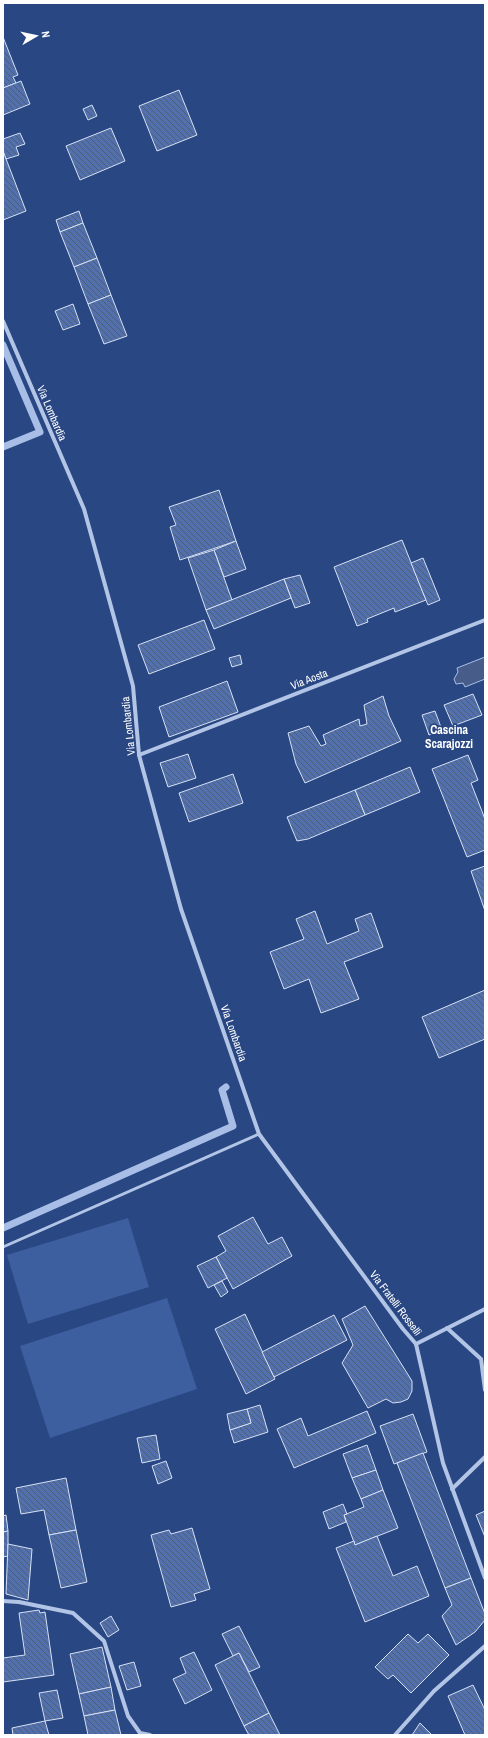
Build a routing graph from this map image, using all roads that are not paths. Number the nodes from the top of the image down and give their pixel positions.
1 (3, 321) edge
2 (485, 620) edge
3 (139, 755) junction
4 (259, 1134) junction
5 (3, 1248) edge
6 (485, 1309) edge
7 (447, 1328) junction
8 (416, 1344) junction
9 (485, 1390) edge
10 (485, 1457) edge
11 (452, 1489) junction
12 (485, 1578) edge
13 (3, 1601) edge
14 (485, 1646) edge
15 (150, 1735) edge
16 (396, 1735) edge

1 - 3 street, Via Lombardia
2 - 3 street, Via Aosta
3 - 4 street, Via Lombardia
4 - 5 lane
4 - 8 street, Via Fratelli Rosselli
6 - 7 street
7 - 8 street
7 - 9 street
8 - 11 street, Via Fratelli Rosselli
10 - 11 street
11 - 12 street, Via Fratelli Rosselli
13 - 15 street
14 - 16 street

